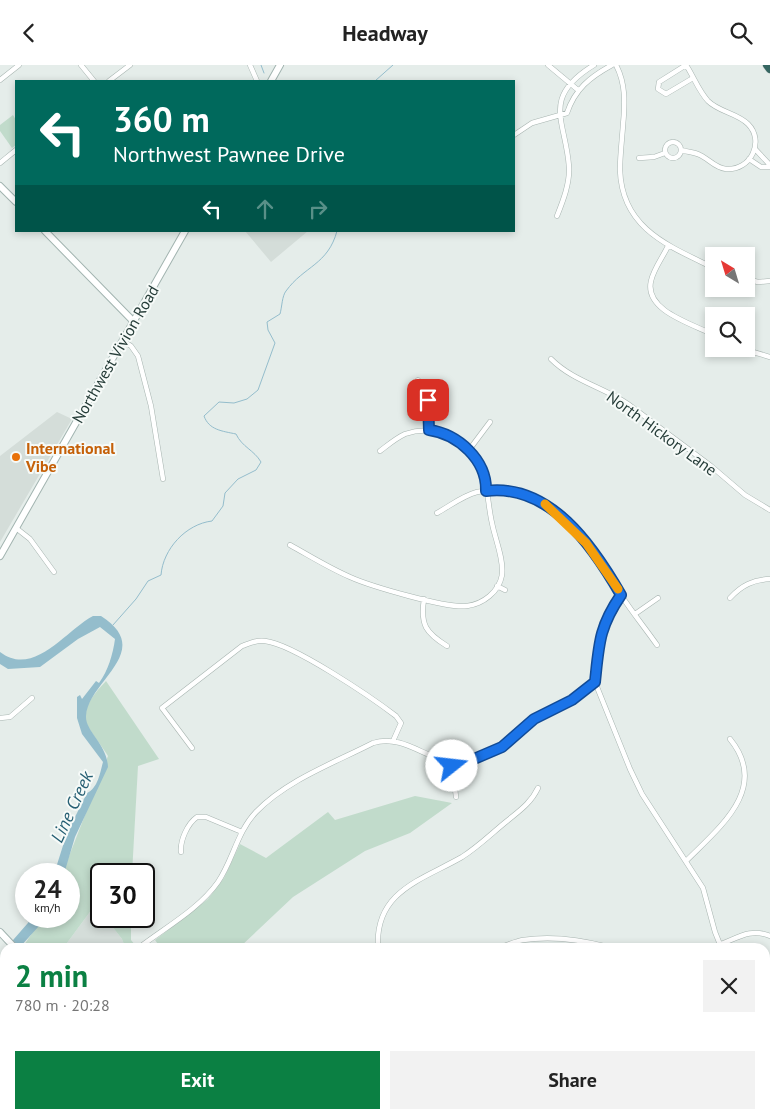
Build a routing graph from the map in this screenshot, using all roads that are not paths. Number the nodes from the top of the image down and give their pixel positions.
1 (19, 65) edge
2 (81, 65) edge
3 (130, 65) edge
4 (250, 65) edge
5 (280, 65) edge
6 (548, 65) edge
7 (594, 65) edge
8 (612, 65) edge
9 (616, 65) edge
10 (767, 65) edge
11 (770, 69) edge
12 (693, 78) junction
13 (0, 80) edge
14 (93, 80) edge
15 (110, 80) edge
16 (257, 80) edge
17 (272, 80) edge
18 (572, 84) junction
19 (578, 90) junction
20 (560, 116) junction
21 (515, 134) edge
22 (755, 149) junction
23 (681, 150) junction
24 (15, 151) edge
25 (666, 153) junction
26 (639, 158) dead end
27 (749, 159) junction
28 (0, 163) edge
29 (770, 166) edge
30 (0, 185) edge
31 (15, 201) edge
32 (558, 216) dead end
33 (46, 232) edge
34 (184, 232) edge
35 (668, 245) junction
36 (705, 264) edge
37 (755, 281) edge
38 (770, 281) edge
39 (133, 321) junction
40 (705, 331) edge
41 (122, 340) junction
42 (755, 353) edge
43 (770, 357) edge
44 (551, 359) dead end
45 (418, 380) dead end
46 (490, 422) dead end
47 (429, 430) junction
48 (469, 450) junction
49 (380, 451) dead end
50 (163, 479) dead end
51 (486, 491) junction
52 (770, 511) edge
53 (436, 513) dead end
54 (16, 528) junction
55 (290, 545) dead end
56 (0, 555) edge
57 (54, 572) dead end
58 (770, 579) edge
59 (497, 586) junction
60 (505, 590) dead end
61 (621, 595) junction
62 (658, 598) dead end
63 (730, 598) dead end
64 (424, 599) junction
65 (635, 614) junction
66 (657, 645) dead end
67 (447, 646) dead end
68 (595, 682) junction
69 (32, 698) dead end
70 (0, 718) edge
71 (730, 739) dead end
72 (393, 741) junction
73 (192, 748) dead end
74 (452, 763) junction
75 (538, 788) dead end
76 (456, 797) dead end
77 (242, 832) junction
78 (181, 852) dead end
79 (686, 861) junction
80 (0, 932) edge
81 (770, 936) edge
82 (575, 941) joint
83 (10, 943) edge
84 (145, 943) edge
85 (378, 943) edge
86 (513, 943) edge
87 (586, 943) edge
88 (719, 943) edge
89 (726, 943) edge

1 - 13 street
2 - 14 street
3 - 15 street
4 - 16 street
5 - 17 main road
6 - 18 street
7 - 18 street
8 - 19 street
9 - 35 street
10 - 11 highway
12 - 12 street
12 - 22 street
18 - 19 street
18 - 20 street
19 - 20 street
20 - 21 street
20 - 32 street
22 - 27 street
22 - 29 street
23 - 25 street
23 - 25 street
23 - 27 street
24 - 28 street
25 - 26 street
27 - 29 street
30 - 31 main road
33 - 39 main road
34 - 39 main road, Northwest Vivion Road
35 - 36 street
35 - 40 street
37 - 38 street
39 - 41 main road, Northwest Vivion Road
41 - 50 street
41 - 54 main road, Northwest Vivion Road
42 - 43 street
44 - 52 street, North Hickory Lane
45 - 47 street
46 - 48 street
47 - 48 street
47 - 49 street
48 - 51 street
51 - 53 street
51 - 59 street
51 - 61 street
54 - 56 main road, Northwest Vivion Road
54 - 57 street
55 - 64 street
58 - 63 street
59 - 60 street
59 - 64 street
61 - 65 street
61 - 68 street
62 - 65 street
64 - 67 street
65 - 66 street
68 - 74 street
68 - 79 street
69 - 70 street
71 - 79 street
72 - 73 street
72 - 74 street
72 - 77 street
74 - 76 street
75 - 85 street
77 - 78 street
77 - 84 street
79 - 88 street
80 - 83 main road
81 - 89 street
82 - 86 street
82 - 87 street

